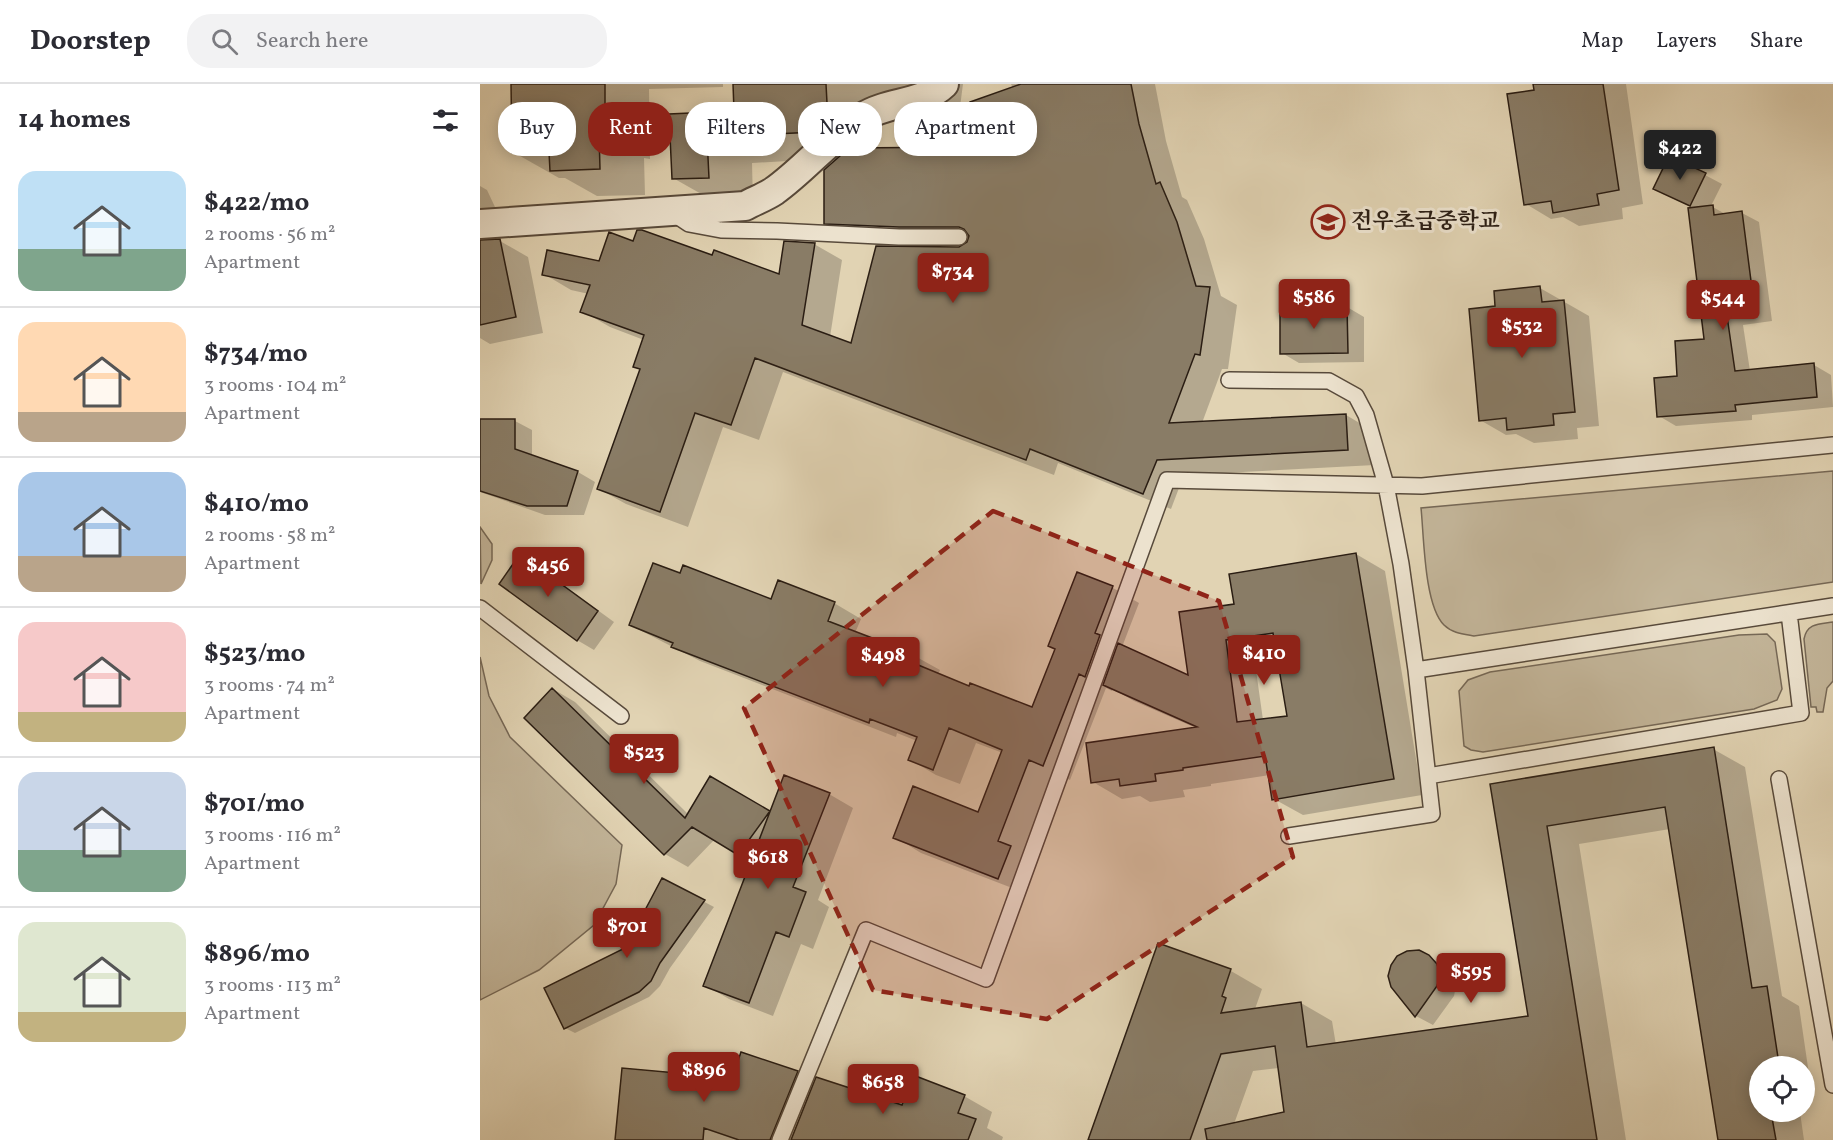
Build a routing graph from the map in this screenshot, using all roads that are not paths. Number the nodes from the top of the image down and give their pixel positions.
1 (944, 84) edge
2 (668, 211) junction
3 (480, 224) edge
4 (959, 237) dead end
5 (1228, 380) dead end
6 (1833, 445) edge
7 (1386, 485) junction
8 (1833, 606) edge
9 (480, 608) edge
10 (1789, 613) junction
11 (1416, 670) junction
12 (621, 716) dead end
13 (1428, 776) junction
14 (1779, 779) dead end
15 (1289, 836) dead end
16 (1833, 1085) edge
17 (780, 1140) edge

1 - 2 street
2 - 3 street
2 - 4 lane
5 - 7 lane
6 - 7 lane
7 - 11 lane
7 - 17 lane
8 - 10 lane
9 - 12 lane
10 - 11 lane
10 - 13 lane
11 - 13 lane
13 - 15 lane
14 - 16 lane

